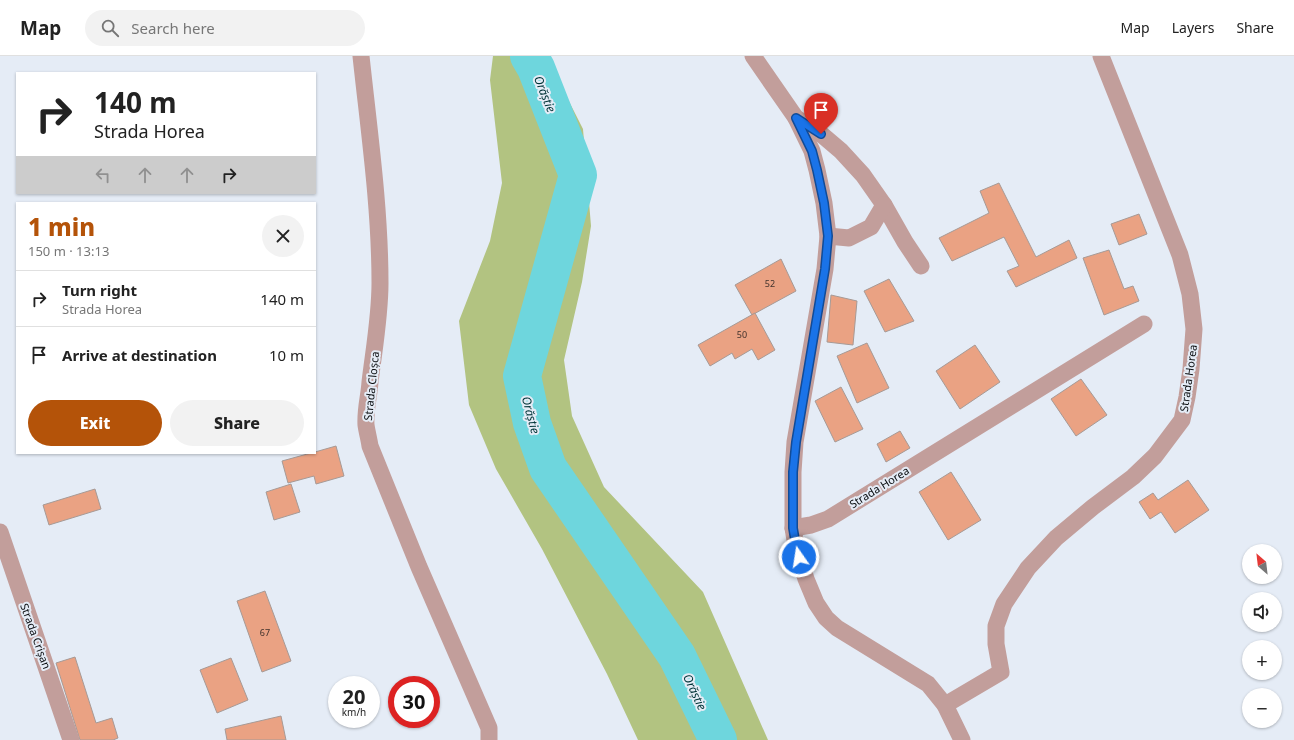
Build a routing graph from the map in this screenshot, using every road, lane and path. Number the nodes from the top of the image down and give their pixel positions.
1 (361, 56) edge
2 (753, 56) edge
3 (1102, 56) edge
4 (796, 118) junction
5 (884, 205) junction
6 (828, 236) junction
7 (921, 266) dead end
8 (1144, 324) dead end
9 (793, 528) junction
10 (0, 532) edge
11 (945, 705) junction
12 (72, 740) edge
13 (489, 740) edge
14 (962, 740) edge

1 - 13 street, Strada Cloșca
2 - 4 street
3 - 11 street, Strada Horea
4 - 5 street
4 - 6 street
5 - 6 street
5 - 7 street
6 - 9 street
8 - 9 street, Strada Horea
9 - 11 street
10 - 12 street, Strada Crișan
11 - 14 street

